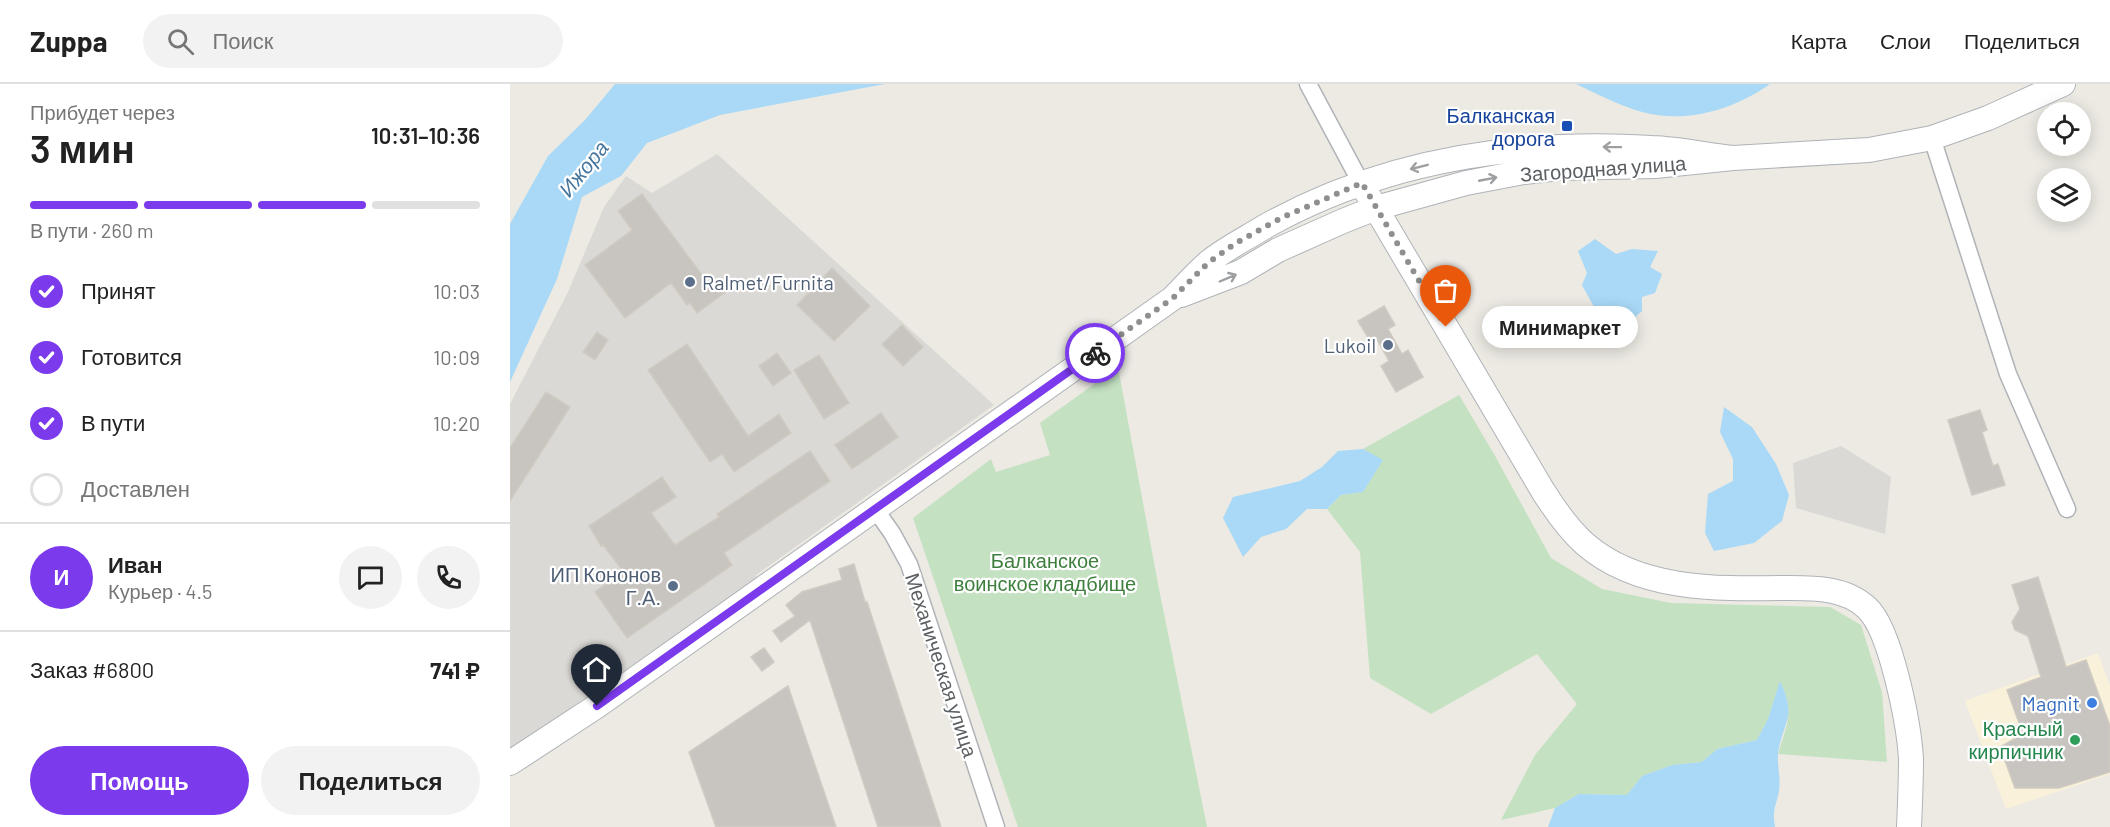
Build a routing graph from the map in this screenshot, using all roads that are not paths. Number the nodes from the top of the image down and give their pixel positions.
1 (1308, 84) edge
2 (2063, 84) edge
3 (1932, 138) junction
4 (1733, 158) junction
5 (1362, 183) junction
6 (1376, 208) junction
7 (1173, 298) junction
8 (875, 508) junction
9 (2067, 509) dead end
10 (510, 763) edge
11 (996, 827) edge
12 (1909, 827) edge

1 - 5 street
2 - 3 main road, Загородная улица
3 - 4 main road, Загородная улица
3 - 9 street
4 -> 5 main road, Загородная улица
6 -> 4 main road, Загородная улица
5 - 6 main road
5 - 7 main road, Загородная улица
7 -> 6 main road, Загородная улица
6 - 12 main road
7 - 8 main road, Загородная улица
8 - 10 main road, Загородная улица
8 - 11 street, Механическая улица

